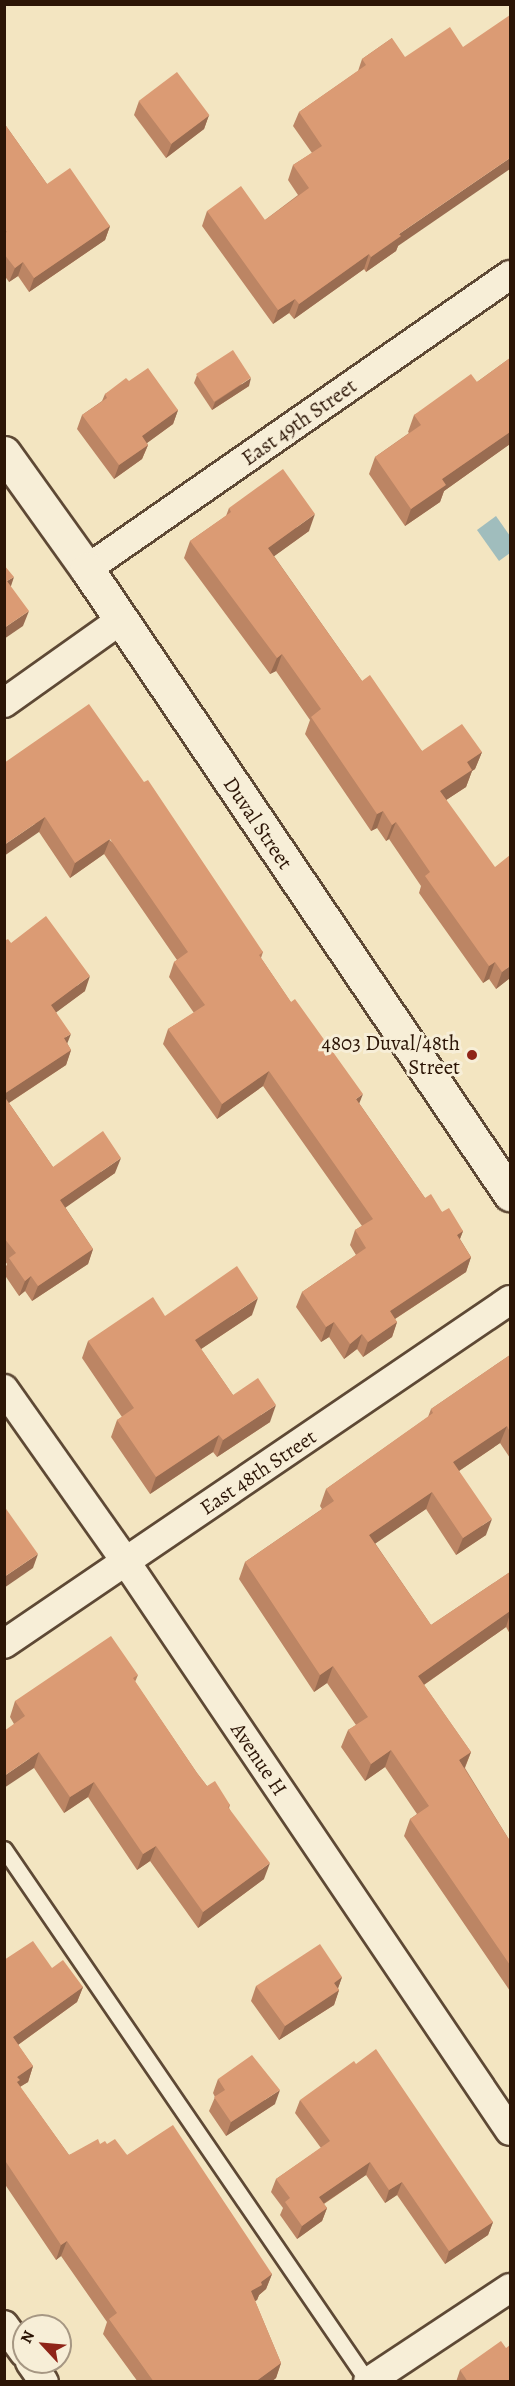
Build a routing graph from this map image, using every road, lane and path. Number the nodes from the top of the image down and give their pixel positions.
1 (510, 275) edge
2 (4, 453) edge
3 (87, 570) junction
4 (121, 620) junction
5 (4, 703) edge
6 (510, 1194) edge
7 (510, 1300) edge
8 (4, 1389) edge
9 (126, 1562) junction
10 (4, 1644) edge
11 (4, 1850) edge
12 (510, 2131) edge
13 (510, 2288) edge
14 (368, 2382) edge

1 - 3 street, East 49th Street
2 - 3 street, Duval Street
3 - 4 street, Duval Street
4 - 5 street
4 - 6 street, Duval Street
7 - 9 street, East 48th Street
8 - 9 street, Avenue H
9 - 10 street, East 48th Street
9 - 12 street, Avenue H
11 - 14 lane
13 - 14 street

